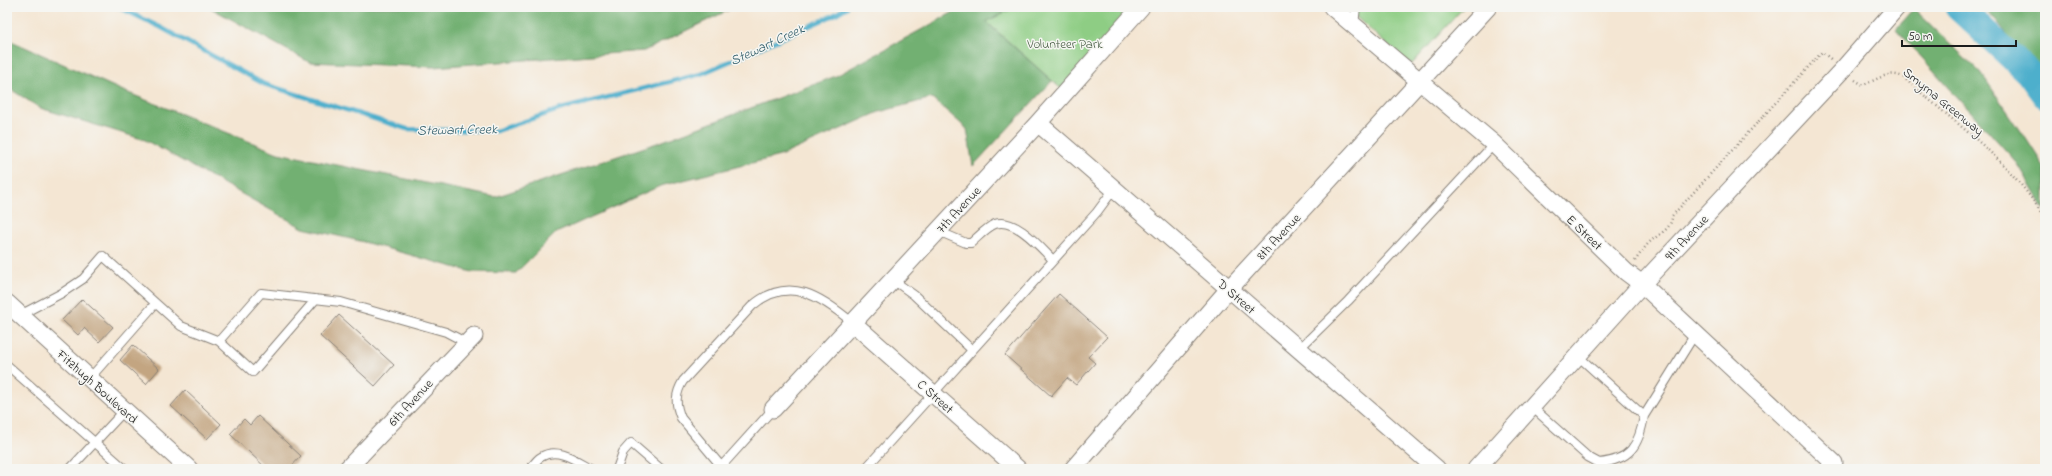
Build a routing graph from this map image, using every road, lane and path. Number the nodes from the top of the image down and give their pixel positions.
1 (1141, 7) edge
2 (1332, 7) edge
3 (1356, 7) edge
4 (1488, 7) edge
5 (1895, 9) edge
6 (1354, 26) junction
7 (1822, 52) dead end
8 (1858, 73) dead end
9 (1420, 81) junction
10 (1038, 123) junction
11 (1494, 144) junction
12 (1114, 189) junction
13 (2045, 219) edge
14 (938, 231) junction
15 (1053, 260) junction
16 (1626, 272) junction
17 (893, 280) junction
18 (1642, 284) junction
19 (1229, 289) junction
20 (316, 299) junction
21 (7, 303) edge
22 (155, 304) junction
23 (20, 315) junction
24 (853, 323) junction
25 (1695, 334) junction
26 (471, 340) joint
27 (219, 341) junction
28 (1299, 349) junction
29 (972, 350) junction
30 (1578, 356) junction
31 (7, 365) edge
32 (90, 378) junction
33 (933, 393) junction
34 (1532, 407) junction
35 (773, 409) joint
36 (125, 410) junction
37 (1644, 416) junction
38 (95, 442) junction
39 (1832, 466) edge
40 (349, 468) edge
41 (720, 468) edge
42 (70, 469) edge
43 (125, 469) edge
44 (189, 469) edge
45 (530, 469) edge
46 (592, 469) edge
47 (617, 469) edge
48 (661, 469) edge
49 (865, 469) edge
50 (1018, 469) edge
51 (1073, 469) edge
52 (1437, 469) edge
53 (1476, 469) edge

1 - 10 street, 7th Avenue
2 - 6 street, E Street
3 - 6 lane
4 - 9 street, 8th Avenue
5 - 18 street, 9th Avenue
6 - 9 street, E Street
7 - 16 path
8 - 13 path, Smyrna Greenway
9 - 11 street, E Street
9 - 19 street, 8th Avenue
10 - 12 street, D Street
10 - 14 street, 7th Avenue
11 - 16 street, E Street
11 - 28 lane
12 - 15 lane
12 - 19 street, D Street
14 - 15 lane
14 - 17 street, 7th Avenue
15 - 29 lane
16 - 18 street, E Street
17 - 24 street, 7th Avenue
17 - 29 lane
18 - 25 street, E Street
18 - 30 street, 9th Avenue
19 - 28 street, D Street
19 - 51 street, 8th Avenue
20 - 26 lane
20 - 27 lane
20 - 27 lane
21 - 23 street, Fitzhugh Boulevard
22 - 23 lane
22 - 27 lane
22 - 32 lane
23 - 32 street, Fitzhugh Boulevard
24 - 33 street, C Street
24 - 35 street, 7th Avenue
24 - 41 lane
25 - 37 lane
25 - 39 street, E Street
26 - 40 street, 6th Avenue
28 - 52 street, D Street
29 - 33 lane
30 - 34 street, 9th Avenue
30 - 37 lane
31 - 38 lane
32 - 36 street, Fitzhugh Boulevard
33 - 49 lane
33 - 50 street, C Street
34 - 37 lane
34 - 53 street, 9th Avenue
35 - 41 lane
36 - 38 lane
36 - 44 street, Fitzhugh Boulevard
38 - 42 lane
38 - 43 lane
45 - 46 lane
47 - 48 lane

